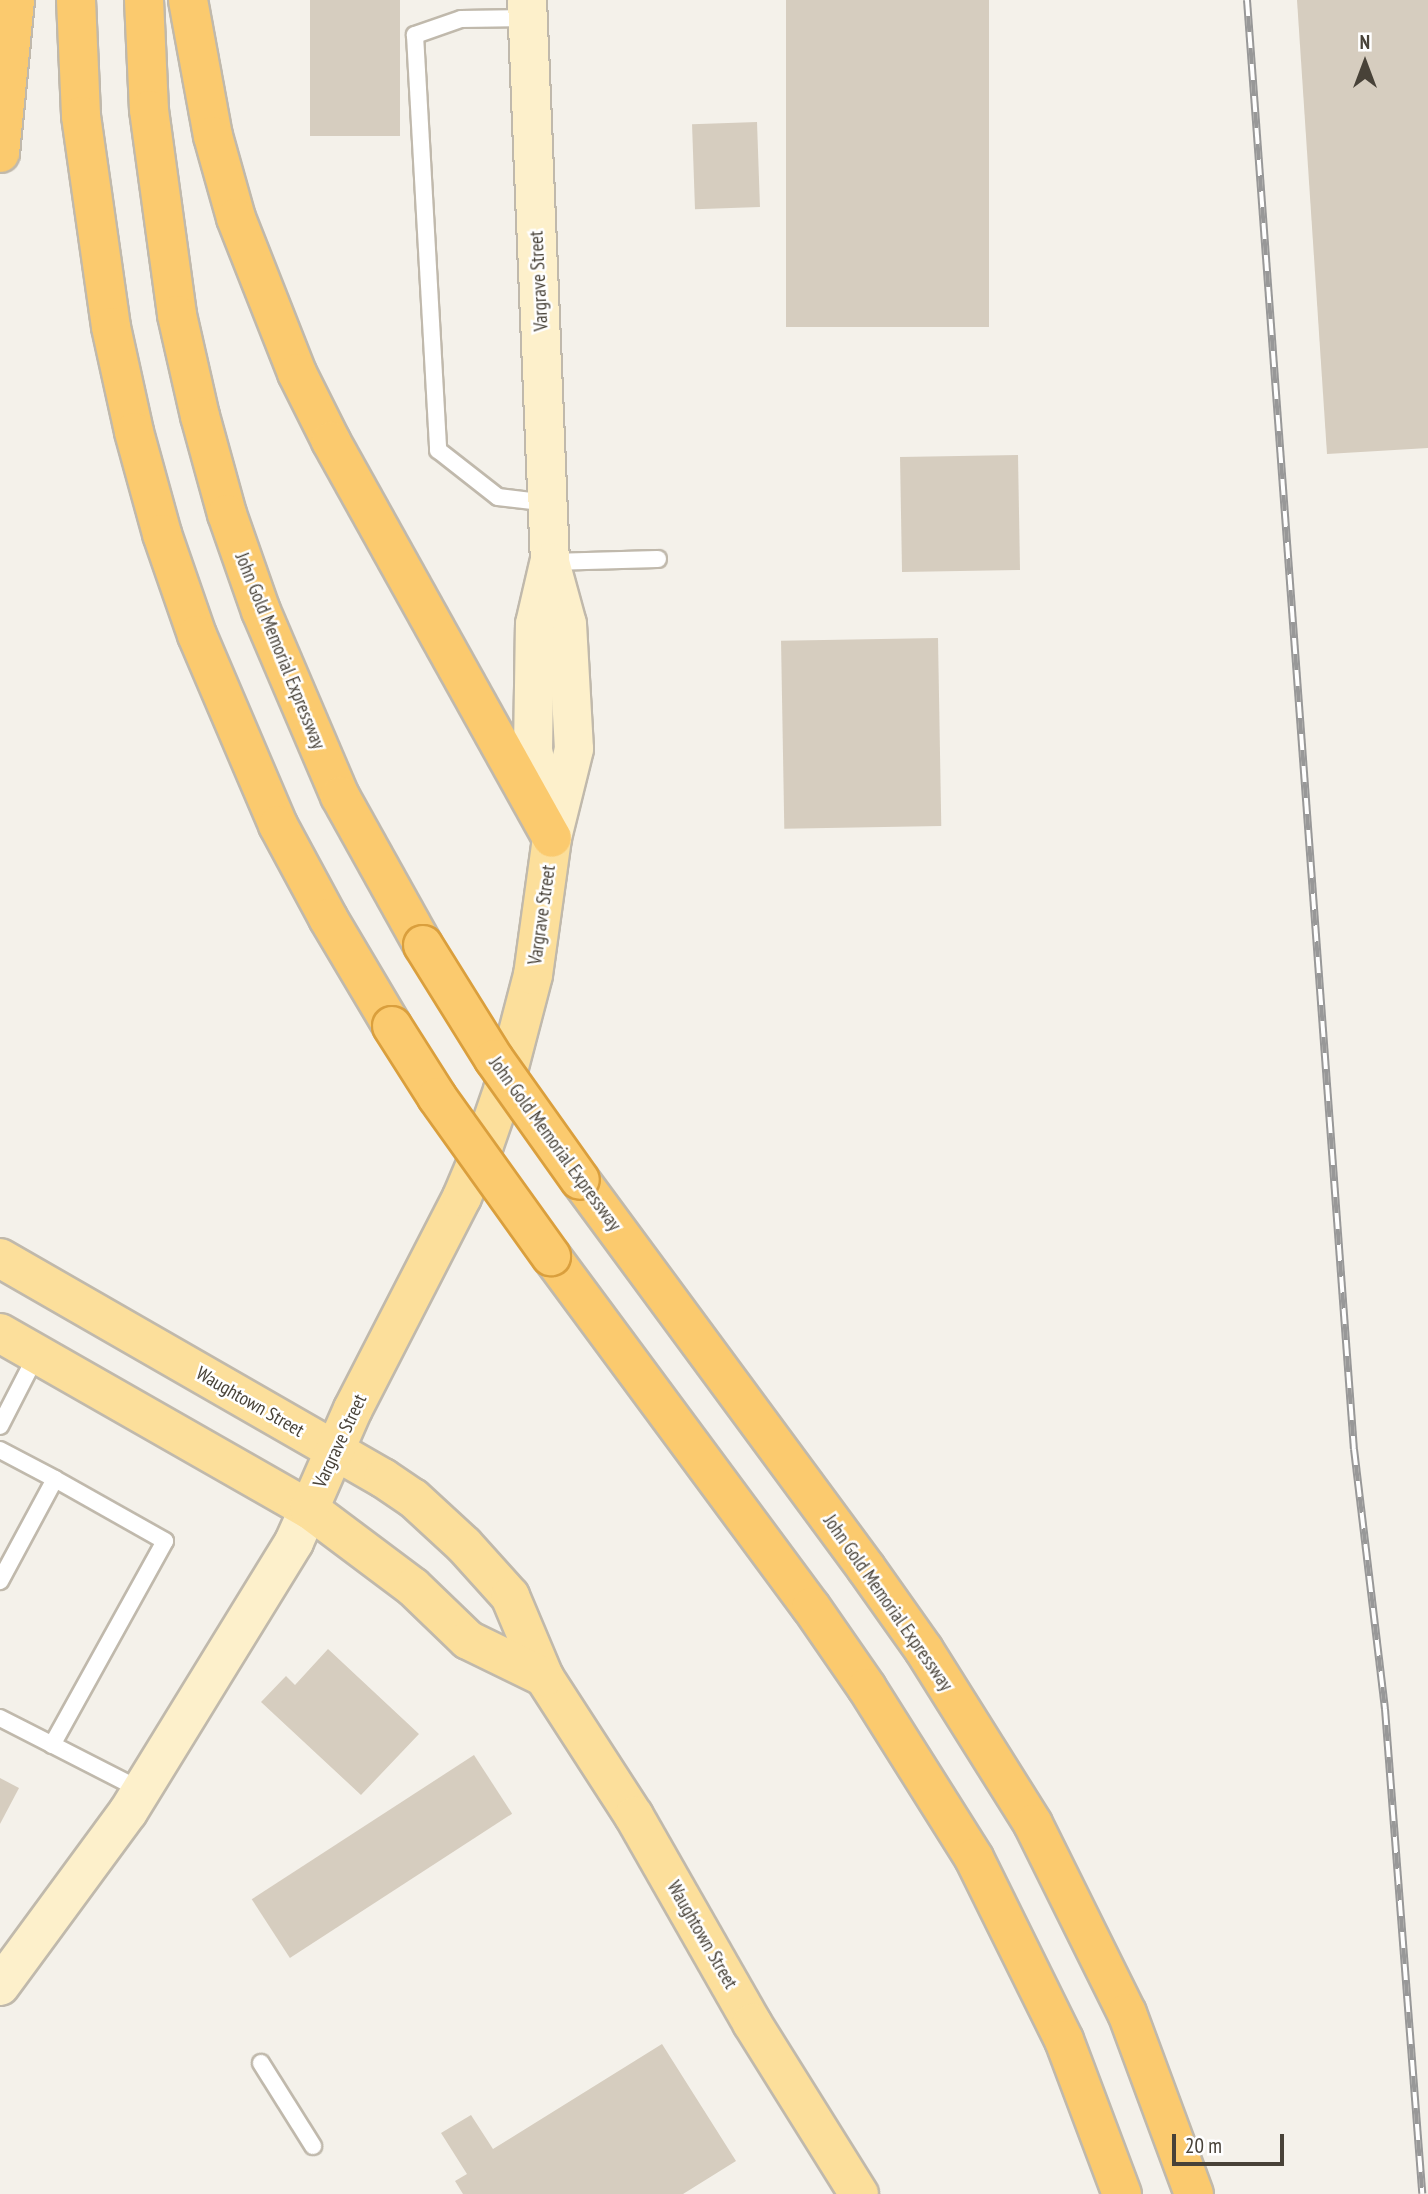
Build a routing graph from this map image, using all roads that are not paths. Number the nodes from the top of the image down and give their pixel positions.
1 (15, 0) edge
2 (76, 0) edge
3 (144, 0) edge
4 (188, 0) edge
5 (527, 9) edge
6 (0, 153) edge
7 (548, 503) junction
8 (658, 559) dead end
9 (550, 562) junction
10 (552, 838) junction
11 (0, 1258) edge
12 (0, 1333) edge
13 (37, 1354) junction
14 (0, 1426) edge
15 (0, 1450) edge
16 (335, 1450) junction
17 (55, 1479) junction
18 (309, 1509) junction
19 (0, 1581) edge
20 (544, 1676) junction
21 (0, 1718) edge
22 (52, 1745) junction
23 (141, 1790) junction
24 (0, 1986) edge
25 (261, 2063) dead end
26 (313, 2146) dead end
27 (1121, 2193) edge
28 (859, 2194) edge
29 (1194, 2194) edge

1 - 6 highway
2 - 27 highway, bridge
3 - 29 highway, John Gold Memorial Expressway, bridge
4 - 10 highway
5 - 7 street, Vargrave Street
5 - 7 lane
7 - 9 street, Vargrave Street
8 - 9 lane
9 - 10 street, Vargrave Street
10 - 16 main road, Vargrave Street
11 - 16 main road, Waughtown Street
12 - 13 main road
13 - 14 lane
13 - 18 main road
15 - 17 lane
16 - 18 main road, Vargrave Street
16 - 20 main road, Waughtown Street
17 - 19 lane
17 - 22 lane
18 - 20 main road
18 - 23 street, Vargrave Street
20 - 28 main road, Waughtown Street
21 - 22 lane
22 - 23 lane
23 - 24 street, Vargrave Street
25 - 26 lane

